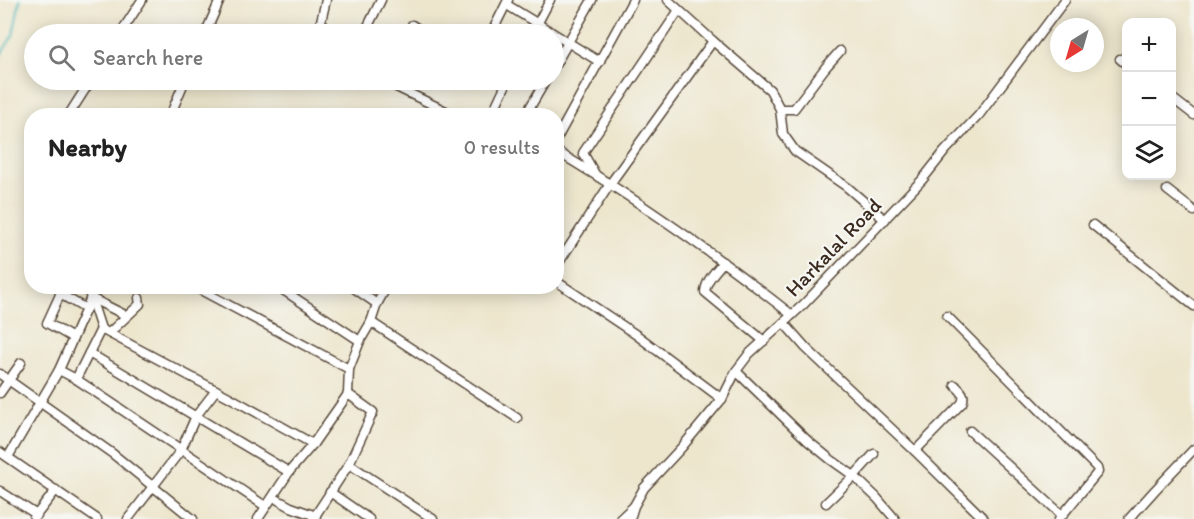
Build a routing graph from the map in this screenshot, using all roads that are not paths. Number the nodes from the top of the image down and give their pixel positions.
1 (142, 0) edge
2 (220, 0) edge
3 (326, 0) edge
4 (381, 0) edge
5 (550, 0) edge
6 (592, 0) edge
7 (633, 0) edge
8 (668, 0) edge
9 (1065, 0) edge
10 (507, 3) edge
11 (680, 10) junction
12 (126, 24) edge
13 (209, 24) edge
14 (320, 24) edge
15 (369, 24) edge
16 (496, 24) edge
17 (537, 24) joint
18 (564, 40) edge
19 (713, 41) junction
20 (568, 42) junction
21 (564, 49) edge
22 (840, 51) dead end
23 (600, 62) junction
24 (85, 90) edge
25 (181, 90) edge
26 (403, 90) edge
27 (501, 90) edge
28 (540, 90) edge
29 (1176, 101) edge
30 (73, 108) edge
31 (173, 108) edge
32 (440, 108) edge
33 (494, 108) edge
34 (530, 108) edge
35 (780, 109) junction
36 (1194, 115) edge
37 (564, 126) edge
38 (564, 156) edge
39 (595, 174) junction
40 (610, 184) junction
41 (1167, 190) dead end
42 (1194, 211) edge
43 (885, 220) junction
44 (1094, 225) dead end
45 (564, 255) edge
46 (723, 262) junction
47 (564, 286) edge
48 (60, 294) edge
49 (67, 294) edge
50 (90, 294) edge
51 (93, 294) edge
52 (208, 294) edge
53 (289, 294) edge
54 (363, 294) edge
55 (383, 294) edge
56 (91, 298) junction
57 (139, 298) dead end
58 (378, 304) junction
59 (1194, 306) edge
60 (86, 309) junction
61 (792, 315) junction
62 (127, 316) junction
63 (947, 316) dead end
64 (371, 322) junction
65 (784, 323) junction
66 (105, 331) junction
67 (73, 338) junction
68 (360, 341) junction
69 (765, 341) junction
70 (89, 353) junction
71 (21, 363) dead end
72 (349, 369) junction
73 (59, 370) junction
74 (736, 371) junction
75 (0, 374) edge
76 (76, 379) junction
77 (9, 380) junction
78 (955, 385) dead end
79 (216, 390) junction
80 (0, 393) edge
81 (348, 394) junction
82 (722, 399) junction
83 (40, 403) junction
84 (196, 417) junction
85 (517, 418) dead end
86 (970, 431) dead end
87 (313, 444) junction
88 (1194, 449) edge
89 (181, 450) junction
90 (915, 451) junction
91 (0, 452) edge
92 (874, 454) dead end
93 (8, 457) junction
94 (349, 464) junction
95 (289, 472) junction
96 (854, 476) junction
97 (153, 487) junction
98 (56, 490) junction
99 (0, 491) edge
100 (330, 492) junction
101 (278, 500) dead end
102 (826, 503) dead end
103 (265, 506) junction
104 (633, 507) junction
105 (419, 515) edge
106 (35, 517) edge
107 (315, 517) edge
108 (1061, 517) edge
109 (97, 519) edge
110 (128, 519) edge
111 (193, 519) edge
112 (258, 519) edge
113 (369, 519) edge
114 (433, 519) edge
115 (620, 519) edge
116 (630, 519) edge
117 (895, 519) edge
118 (984, 519) edge
119 (1129, 519) edge

1 - 12 street
2 - 13 street
3 - 14 street
4 - 15 street
5 - 17 street
6 - 20 street
7 - 23 street
8 - 11 street
9 - 43 street, Harkalal Road
10 - 16 street
10 - 17 street
11 - 19 street
11 - 39 street
18 - 20 street
19 - 35 street
19 - 40 street
20 - 21 street
20 - 23 street
22 - 35 street
23 - 37 street
24 - 30 street
25 - 31 street
26 - 32 street
27 - 33 street
28 - 34 street
29 - 36 street
35 - 43 street
38 - 39 street
39 - 40 street
40 - 45 street
40 - 46 street
41 - 42 street
43 - 61 street, Harkalal Road
44 - 59 street
46 - 61 street
46 - 69 street
47 - 82 street
48 - 67 street
49 - 60 street
50 - 56 street
51 - 56 street
52 - 72 street
53 - 68 street
54 - 58 street
55 - 58 street
56 - 60 street
56 - 62 street
56 - 66 street
57 - 62 street
58 - 64 street
60 - 67 street
61 - 65 street, Harkalal Road
62 - 66 street
63 - 108 street
64 - 68 street
64 - 85 street
65 - 69 street, Harkalal Road
65 - 90 street
66 - 70 street
66 - 79 street
67 - 73 street
68 - 72 street
69 - 74 street, Harkalal Road
70 - 76 street
70 - 84 street
71 - 77 street
72 - 81 street
73 - 76 street
73 - 83 street
74 - 82 street, Harkalal Road
74 - 96 street
75 - 77 street
76 - 89 street
77 - 80 street
77 - 83 street
78 - 90 street
79 - 84 street
79 - 87 street
81 - 87 street
81 - 94 street
82 - 104 street, Harkalal Road
83 - 93 street
83 - 97 street
84 - 89 street
84 - 95 street
86 - 108 street
87 - 95 street
88 - 119 street
89 - 97 street
89 - 103 street
90 - 118 street
91 - 93 street
92 - 96 street
93 - 98 street
94 - 100 street
94 - 105 street
95 - 103 street
96 - 102 street
96 - 117 street
97 - 110 street
97 - 111 street
98 - 106 street
98 - 109 street
99 - 106 street
100 - 107 street
100 - 113 street
101 - 107 street
103 - 112 street
104 - 115 street
104 - 116 street, Harkalal Road
105 - 114 street

